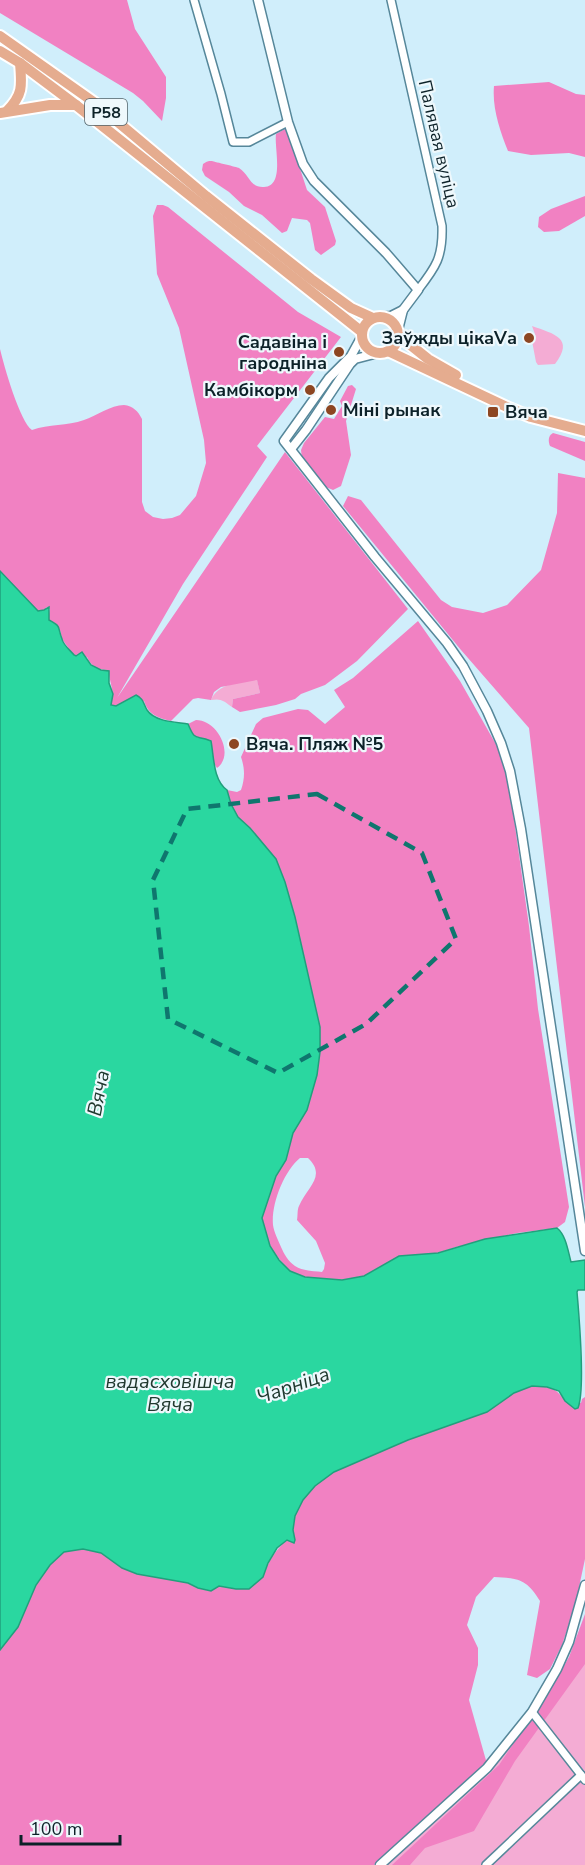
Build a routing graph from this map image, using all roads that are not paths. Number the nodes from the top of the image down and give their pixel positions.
1 (194, 0) edge
2 (258, 0) edge
3 (391, 0) edge
4 (0, 36) edge
5 (0, 51) edge
6 (20, 63) junction
7 (76, 105) junction
8 (3, 112) edge
9 (288, 122) junction
10 (418, 290) junction
11 (403, 310) junction
12 (376, 317) junction
13 (398, 332) junction
14 (362, 334) junction
15 (383, 352) junction
16 (551, 421) junction
17 (585, 431) edge
18 (291, 449) junction
19 (585, 1251) edge
20 (585, 1585) edge
21 (532, 1712) junction
22 (583, 1777) edge
23 (380, 1865) edge
24 (486, 1865) edge

1 - 9 street
2 - 9 street
3 - 10 street, Палявая вуліца
4 - 12 main road, Р58
5 - 6 main road, Р58
6 - 7 main road, Р58
6 - 8 main road
7 - 8 main road
7 - 14 main road, Р58
9 - 10 street
10 - 11 street
11 - 12 street
11 - 13 street
12 - 13 main road, Р58
12 - 14 main road
13 - 15 main road
13 - 16 main road, Р58
14 - 15 main road, Р58
14 - 18 street
15 - 16 main road, Р58
15 - 18 street
16 - 17 main road, Р58
18 - 19 street
20 - 21 street
21 - 22 street
21 - 23 street
22 - 24 street

